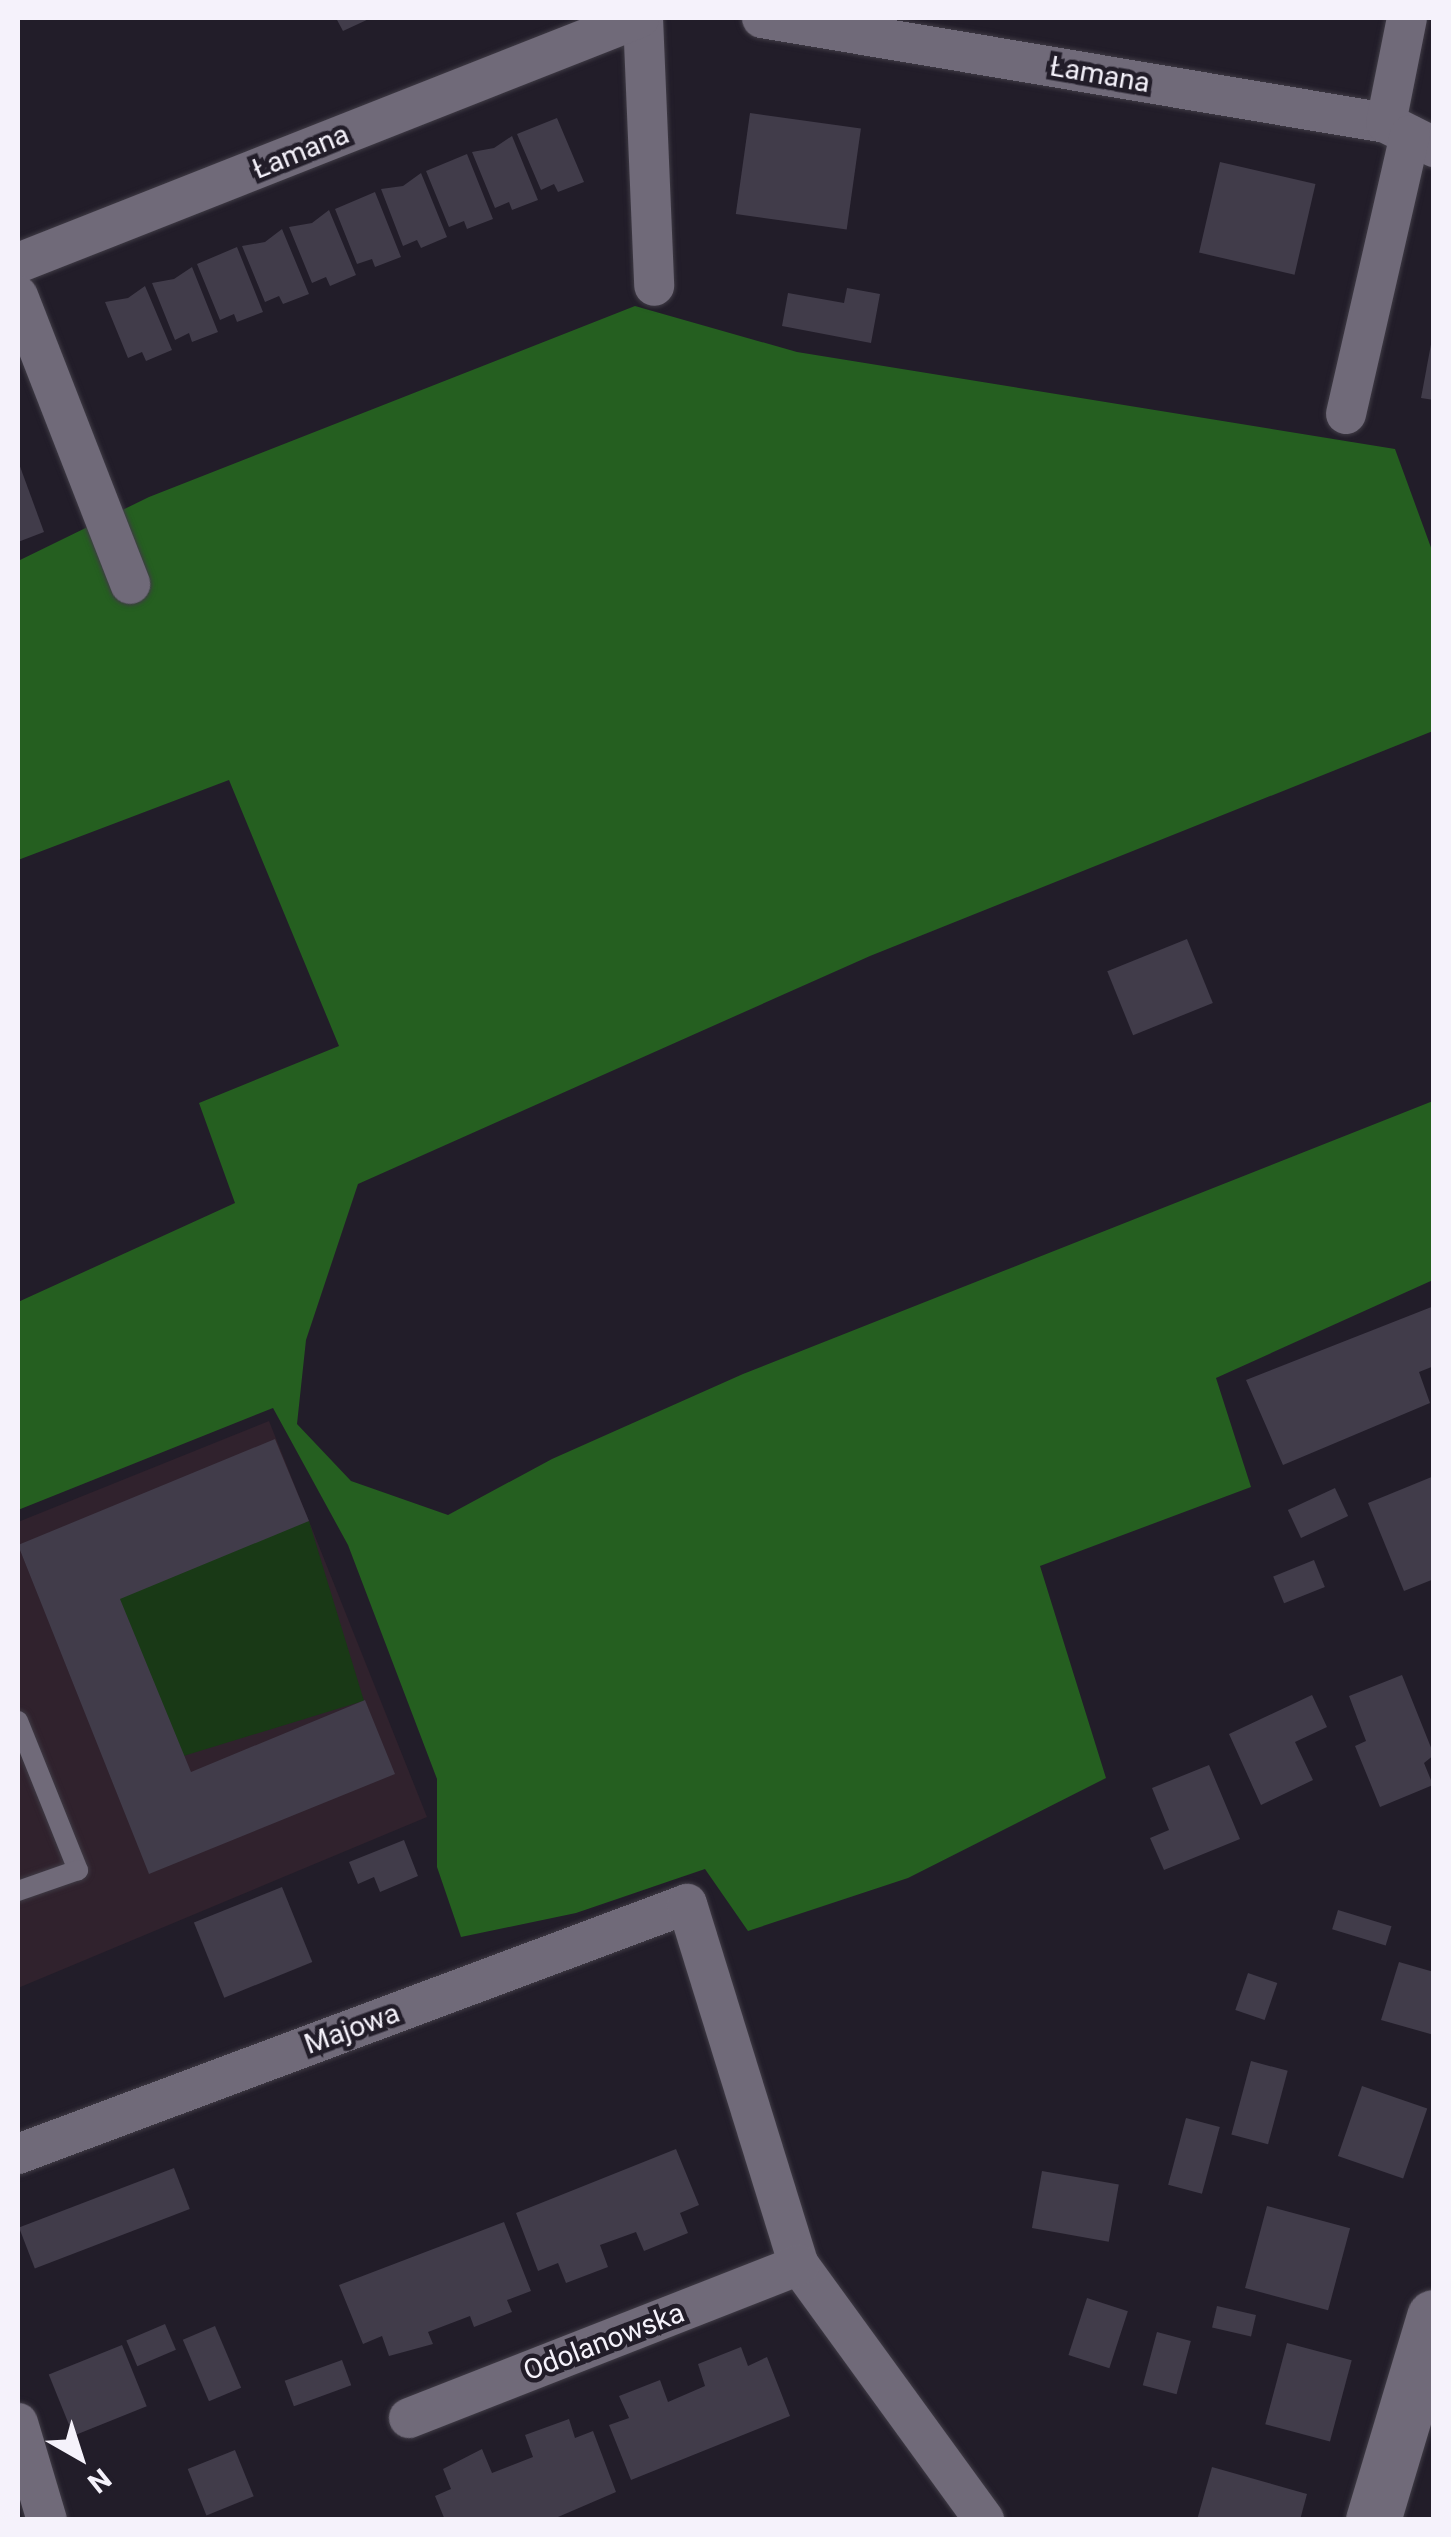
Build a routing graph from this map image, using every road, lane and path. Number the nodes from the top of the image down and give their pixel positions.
1 (641, 18) edge
2 (762, 18) edge
3 (1407, 18) edge
4 (1410, 135) edge
5 (18, 262) edge
6 (654, 286) dead end
7 (18, 296) edge
8 (1346, 414) dead end
9 (130, 584) dead end
10 (18, 1721) edge
11 (18, 1891) edge
12 (18, 2154) edge
13 (799, 2266) junction
14 (1434, 2317) edge
15 (409, 2418) dead end
16 (18, 2423) edge
17 (47, 2520) edge
18 (984, 2520) edge
19 (1373, 2520) edge

1 - 5 street, Łamana
1 - 6 street
2 - 4 street, Łamana
3 - 4 street
4 - 8 street
7 - 9 street
10 - 11 lane
12 - 13 street, Majowa
13 - 15 street, Odolanowska
13 - 18 street
14 - 19 main road
16 - 17 street

